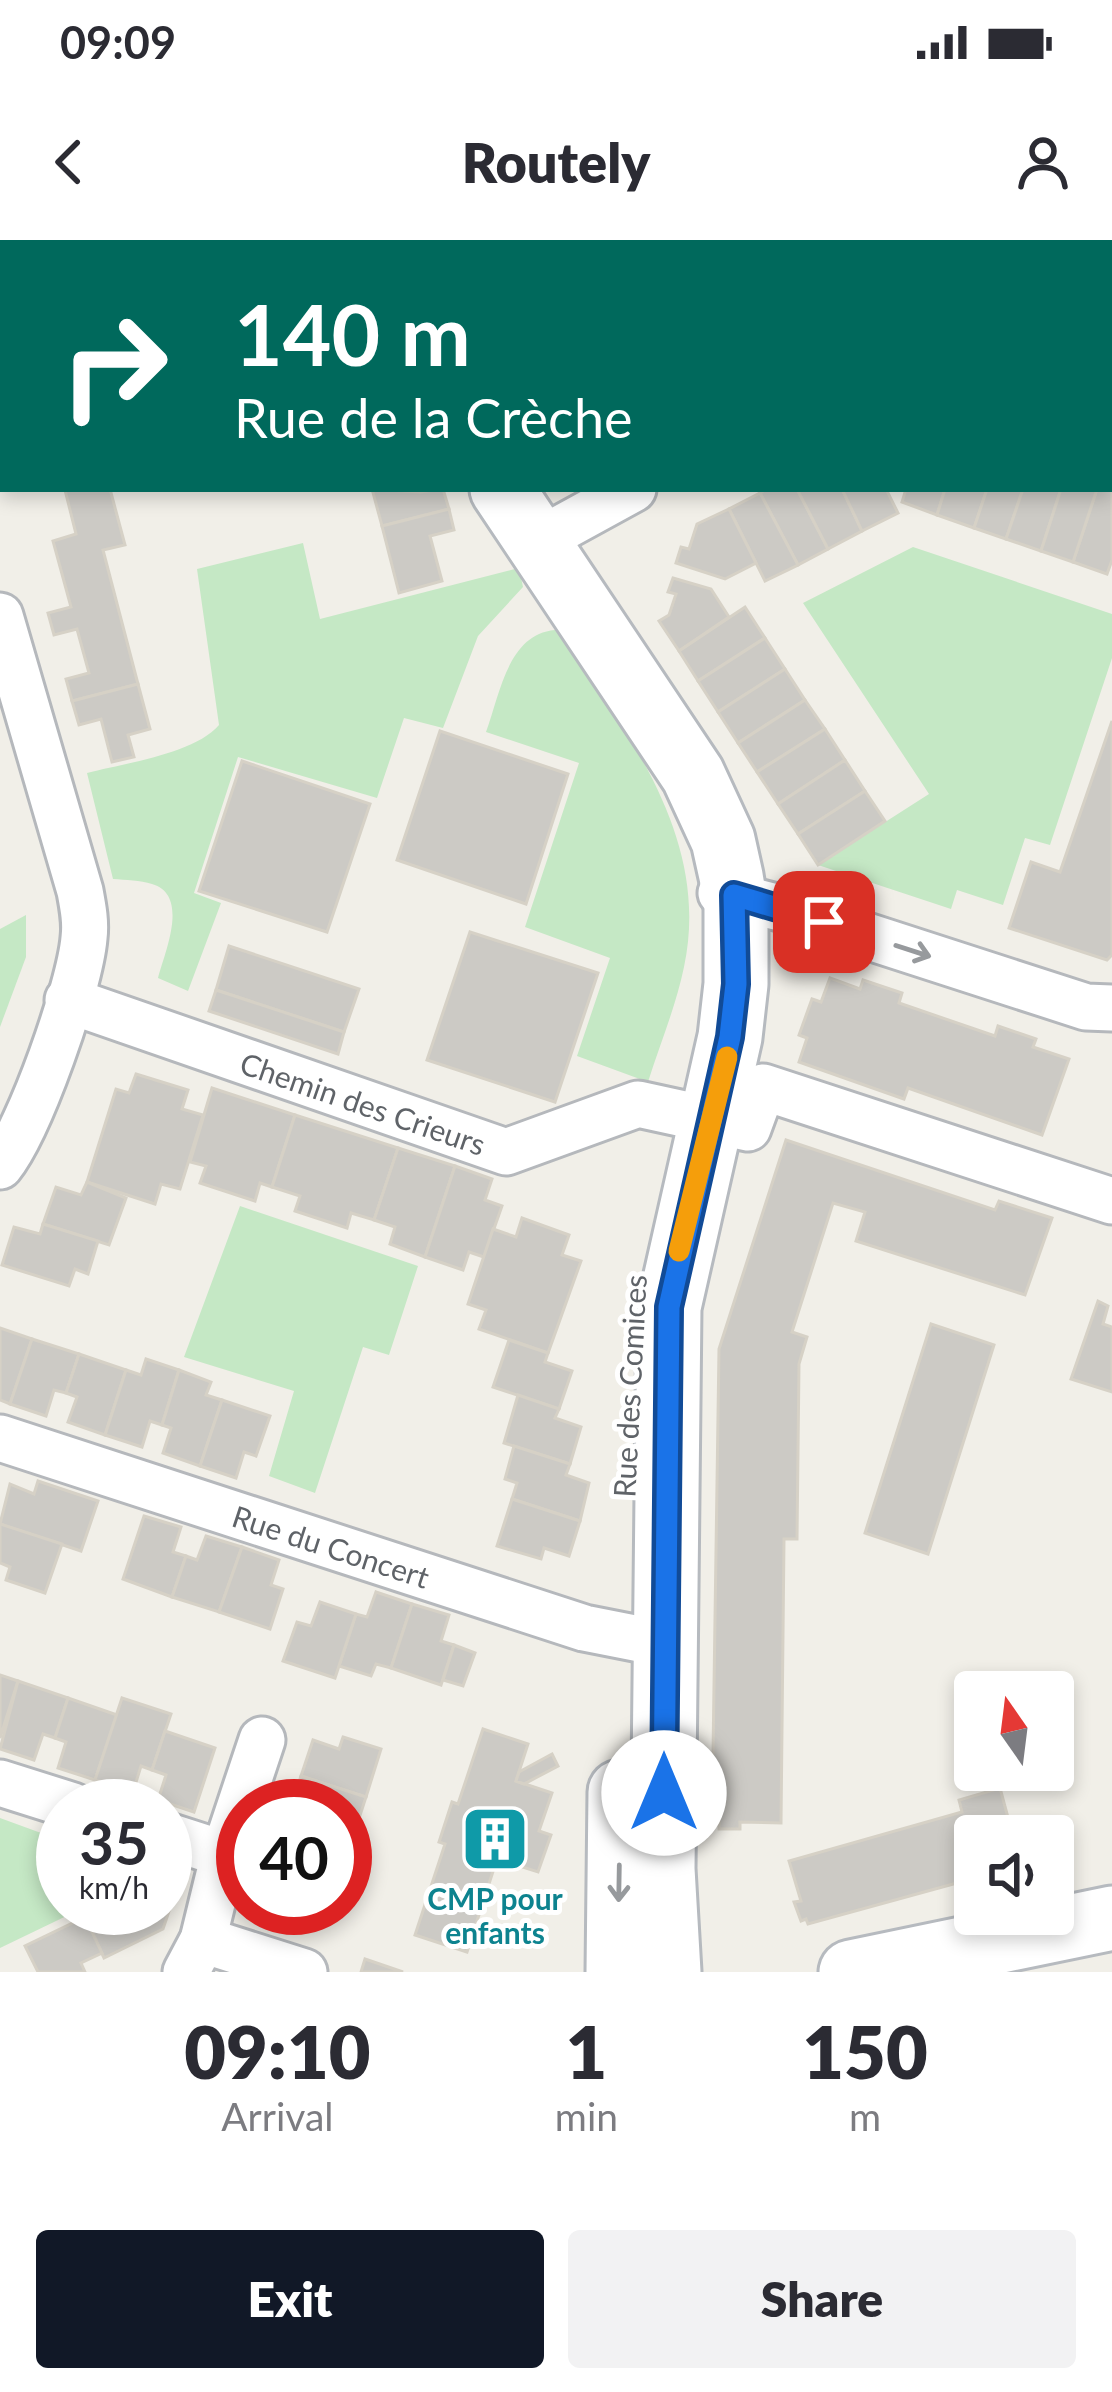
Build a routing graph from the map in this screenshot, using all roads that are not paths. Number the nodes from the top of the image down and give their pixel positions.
1 (504, 492) edge
2 (628, 492) edge
3 (538, 541) junction
4 (0, 616) edge
5 (727, 894) junction
6 (68, 1000) junction
7 (1112, 1008) edge
8 (692, 1116) junction
9 (0, 1166) edge
10 (1112, 1201) edge
11 (0, 1438) edge
12 (644, 1640) junction
13 (262, 1740) dead end
14 (249, 1779) edge
15 (0, 1783) edge
16 (36, 1794) edge
17 (216, 1881) edge
18 (1089, 1924) edge
19 (194, 1956) edge
20 (304, 1972) edge
21 (618, 1972) edge
22 (669, 1972) edge
23 (851, 1972) edge
24 (930, 1972) edge

1 - 3 street, Rue des Comices
2 - 3 street
3 - 5 street, Rue des Comices
4 - 6 street
5 -> 7 street
5 - 8 street, Rue des Comices
6 - 8 street, Chemin des Crieurs
6 - 9 street
8 - 10 street, Chemin des Crieurs
8 - 12 street, Rue des Comices
11 - 12 street, Rue du Concert
12 -> 21 street, Rue des Comices
12 - 22 street, Rue des Comices
13 - 14 street
15 - 16 street
17 - 19 street
18 - 23 street
18 - 24 street
19 - 20 street

